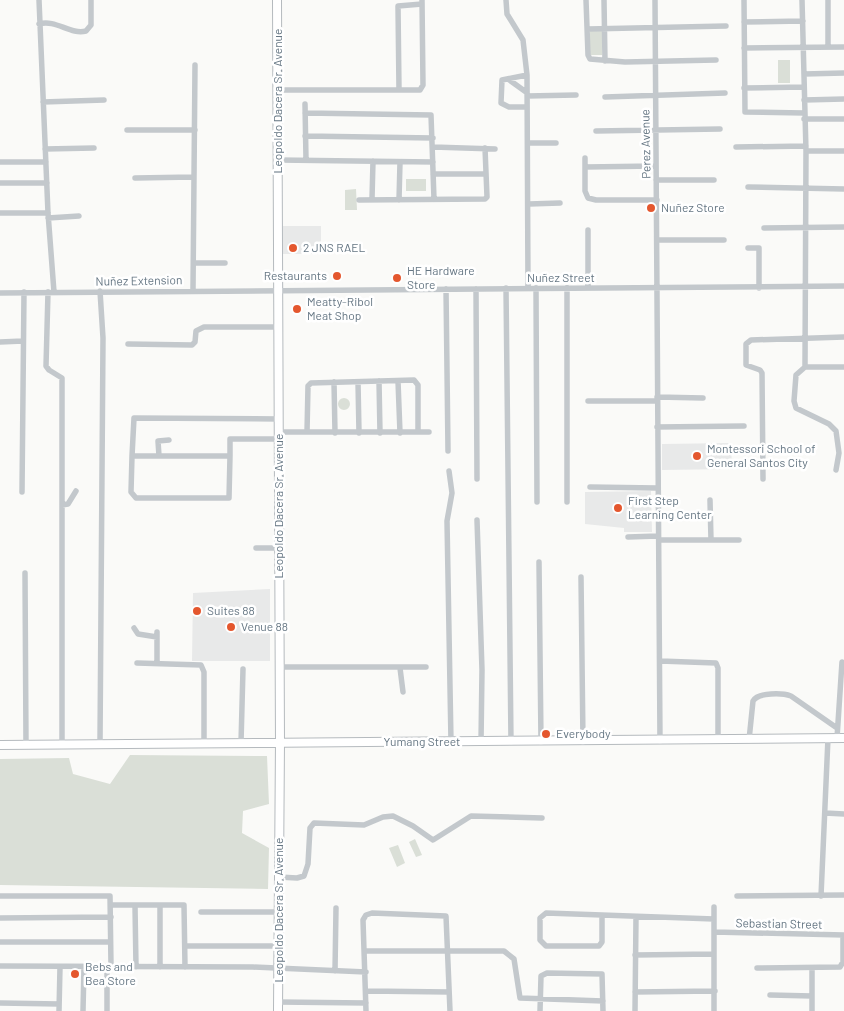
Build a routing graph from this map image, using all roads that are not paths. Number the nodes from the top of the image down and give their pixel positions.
1 (38, 0) edge
2 (91, 0) edge
3 (278, 0) edge
4 (506, 0) edge
5 (586, 0) edge
6 (604, 0) edge
7 (656, 0) edge
8 (744, 0) edge
9 (802, 0) edge
10 (828, 0) edge
11 (422, 2) edge
12 (803, 21) junction
13 (744, 22) junction
14 (39, 24) junction
15 (726, 26) dead end
16 (655, 27) junction
17 (588, 29) junction
18 (604, 29) junction
19 (828, 47) junction
20 (844, 47) edge
21 (744, 48) junction
22 (803, 48) junction
23 (604, 60) junction
24 (716, 60) dead end
25 (655, 61) junction
26 (195, 65) dead end
27 (804, 74) junction
28 (844, 74) edge
29 (527, 76) junction
30 (508, 79) junction
31 (804, 87) junction
32 (744, 88) junction
33 (278, 90) junction
34 (399, 90) junction
35 (725, 93) dead end
36 (526, 94) junction
37 (576, 95) dead end
38 (655, 96) junction
39 (605, 97) dead end
40 (104, 100) dead end
41 (804, 100) junction
42 (844, 100) edge
43 (43, 102) junction
44 (305, 104) dead end
45 (527, 108) junction
46 (305, 113) junction
47 (804, 116) junction
48 (844, 119) edge
49 (656, 129) junction
50 (127, 130) dead end
51 (195, 130) junction
52 (720, 130) dead end
53 (596, 131) dead end
54 (306, 136) junction
55 (433, 138) junction
56 (556, 143) dead end
57 (528, 144) junction
58 (433, 147) junction
59 (736, 147) dead end
60 (94, 148) dead end
61 (486, 148) junction
62 (45, 149) junction
63 (495, 149) dead end
64 (806, 149) junction
65 (844, 151) edge
66 (585, 158) dead end
67 (278, 160) junction
68 (306, 160) junction
69 (373, 161) junction
70 (0, 162) edge
71 (46, 162) junction
72 (400, 162) junction
73 (433, 162) junction
74 (656, 166) junction
75 (585, 167) junction
76 (433, 174) junction
77 (486, 174) junction
78 (194, 177) junction
79 (135, 178) dead end
80 (656, 180) junction
81 (714, 180) dead end
82 (0, 183) edge
83 (47, 183) junction
84 (748, 187) dead end
85 (844, 189) edge
86 (806, 190) junction
87 (434, 199) junction
88 (359, 200) dead end
89 (372, 200) junction
90 (399, 200) junction
91 (657, 200) junction
92 (560, 203) dead end
93 (529, 204) junction
94 (0, 213) edge
95 (48, 216) junction
96 (79, 216) dead end
97 (844, 227) edge
98 (764, 228) dead end
99 (806, 229) junction
100 (588, 230) dead end
101 (658, 240) junction
102 (724, 240) dead end
103 (748, 248) dead end
104 (194, 263) junction
105 (225, 263) dead end
106 (806, 286) junction
107 (844, 286) edge
108 (506, 288) junction
109 (528, 288) junction
110 (536, 288) junction
111 (567, 288) junction
112 (588, 288) junction
113 (659, 288) junction
114 (759, 288) junction
115 (446, 289) junction
116 (476, 289) junction
117 (194, 290) junction
118 (278, 291) junction
119 (24, 292) junction
120 (51, 292) junction
121 (100, 292) junction
122 (0, 293) edge
123 (278, 327) junction
124 (844, 337) edge
125 (804, 339) junction
126 (24, 341) junction
127 (0, 342) edge
128 (128, 344) dead end
129 (805, 367) junction
130 (844, 367) edge
131 (379, 381) junction
132 (398, 381) junction
133 (334, 382) junction
134 (358, 382) junction
135 (703, 398) dead end
136 (657, 399) junction
137 (588, 401) dead end
138 (279, 418) junction
139 (744, 426) dead end
140 (657, 427) junction
141 (307, 432) junction
142 (418, 432) junction
143 (429, 432) dead end
144 (335, 433) junction
145 (359, 433) junction
146 (380, 433) junction
147 (400, 433) junction
148 (279, 435) junction
149 (169, 440) dead end
150 (448, 451) dead end
151 (132, 456) junction
152 (159, 456) junction
153 (230, 456) junction
154 (746, 465) dead end
155 (763, 465) junction
156 (836, 470) dead end
157 (449, 471) dead end
158 (477, 479) dead end
159 (763, 479) dead end
160 (590, 487) dead end
161 (657, 488) junction
162 (76, 491) dead end
163 (22, 492) dead end
164 (710, 500) dead end
165 (537, 502) dead end
166 (567, 502) dead end
167 (62, 505) junction
168 (477, 520) dead end
169 (628, 537) dead end
170 (659, 538) junction
171 (711, 540) junction
172 (739, 540) dead end
173 (256, 548) dead end
174 (279, 548) junction
175 (539, 562) dead end
176 (25, 573) dead end
177 (581, 577) dead end
178 (134, 628) dead end
179 (660, 661) junction
180 (842, 662) dead end
181 (137, 663) dead end
182 (157, 663) junction
183 (280, 667) junction
184 (243, 668) dead end
185 (400, 668) junction
186 (426, 668) dead end
187 (403, 692) dead end
188 (837, 728) junction
189 (100, 733) junction
190 (828, 738) junction
191 (840, 738) edge
192 (718, 740) junction
193 (749, 740) junction
194 (660, 741) junction
195 (241, 742) junction
196 (280, 742) junction
197 (450, 742) junction
198 (481, 742) junction
199 (511, 742) junction
200 (541, 742) junction
201 (583, 742) junction
202 (100, 743) junction
203 (111, 743) junction
204 (204, 743) junction
205 (62, 744) junction
206 (0, 745) edge
207 (26, 745) junction
208 (825, 813) junction
209 (844, 814) edge
210 (542, 818) dead end
211 (279, 878) junction
212 (0, 896) edge
213 (737, 896) dead end
214 (822, 896) junction
215 (844, 896) edge
216 (111, 905) junction
217 (160, 905) junction
218 (135, 906) junction
219 (714, 907) dead end
220 (336, 908) dead end
221 (201, 912) dead end
222 (279, 912) junction
223 (602, 915) junction
224 (111, 917) junction
225 (636, 917) junction
226 (0, 918) edge
227 (714, 919) junction
228 (714, 932) junction
229 (844, 935) edge
230 (0, 942) edge
231 (110, 942) junction
232 (185, 946) junction
233 (279, 946) junction
234 (364, 951) junction
235 (448, 952) junction
236 (714, 954) junction
237 (635, 955) junction
238 (0, 966) edge
239 (109, 966) junction
240 (60, 967) junction
241 (84, 967) junction
242 (136, 967) junction
243 (160, 967) junction
244 (185, 967) junction
245 (278, 968) junction
246 (757, 968) dead end
247 (812, 968) junction
248 (335, 971) junction
249 (366, 972) junction
250 (366, 991) junction
251 (715, 991) junction
252 (449, 992) junction
253 (635, 992) junction
254 (770, 995) dead end
255 (812, 996) junction
256 (540, 1000) junction
257 (603, 1001) junction
258 (278, 1002) junction
259 (366, 1002) junction
260 (0, 1003) edge
261 (59, 1004) junction
262 (59, 1011) edge
263 (83, 1011) edge
264 (107, 1011) edge
265 (278, 1011) edge
266 (366, 1011) edge
267 (450, 1011) edge
268 (540, 1011) edge
269 (603, 1011) edge
270 (635, 1011) edge
271 (714, 1011) edge
272 (812, 1011) edge

1 - 14 street
2 - 14 street
3 - 33 main road, Leopoldo Dacera Sr. Avenue
4 - 29 street
5 - 17 street
6 - 18 street
7 - 16 street, Perez Avenue
8 - 13 street
9 - 12 street
10 - 19 street
11 - 34 street
11 - 34 street
12 - 13 street
12 - 22 street
13 - 21 street
14 - 43 street
15 - 16 street
16 - 18 street
16 - 25 street, Perez Avenue
17 - 18 street
17 - 23 street
18 - 23 street
19 - 20 street
19 - 22 street
21 - 22 street
21 - 32 street
22 - 27 street
23 - 25 street
24 - 25 street
25 - 38 street, Perez Avenue
26 - 51 street
27 - 28 street
27 - 31 street
29 - 30 street
29 - 36 street
30 - 36 street
30 - 45 street
31 - 32 street
31 - 41 street
32 - 47 street
33 - 34 street
33 - 67 main road, Leopoldo Dacera Sr. Avenue
35 - 38 street
36 - 37 street
36 - 45 street
38 - 39 street
38 - 49 street, Perez Avenue
40 - 43 street
41 - 42 street
41 - 47 street
43 - 62 street
44 - 46 street
45 - 57 street
46 - 54 street
46 - 55 street
47 - 48 street
47 - 64 street
49 - 52 street
49 - 53 street
49 - 74 street, Perez Avenue
50 - 51 street
51 - 78 street
54 - 55 street
54 - 68 street
55 - 58 street
56 - 57 street
57 - 93 street
58 - 61 street
58 - 73 street
59 - 64 street
60 - 62 street
61 - 63 street
61 - 77 street
62 - 71 street
64 - 65 street
64 - 86 street
66 - 75 street
67 - 68 street
67 - 118 main road, Leopoldo Dacera Sr. Avenue
68 - 69 street
69 - 72 street
69 - 89 street
70 - 71 street
71 - 83 street
72 - 73 street
72 - 90 street
73 - 76 street
74 - 75 street
74 - 80 street, Perez Avenue
75 - 91 street
76 - 77 street
76 - 87 street
77 - 87 street
78 - 79 street
78 - 104 street
80 - 81 street
80 - 91 street, Perez Avenue
82 - 83 street
83 - 95 street
84 - 86 street
85 - 86 street
86 - 99 street
87 - 90 street
88 - 89 street
89 - 90 street
91 - 101 street, Perez Avenue
92 - 93 street
93 - 109 street
94 - 95 street
95 - 96 street
95 - 120 street
97 - 99 street
98 - 99 street
99 - 106 street
100 - 112 street
101 - 102 street
101 - 113 street, Perez Avenue
103 - 114 street
104 - 105 street
104 - 117 street
106 - 107 street, Nuñez Street
106 - 114 street, Nuñez Street
106 - 125 street
108 - 109 street, Nuñez Street
108 - 116 street, Nuñez Street
108 - 199 street
109 - 110 street, Nuñez Street
110 - 111 street, Nuñez Street
110 - 165 street
111 - 112 street, Nuñez Street
111 - 166 street
112 - 113 street, Nuñez Street
113 - 114 street, Nuñez Street
113 - 136 street, Perez Avenue
115 - 116 street, Nuñez Street
115 - 118 street, Nuñez Street
115 - 150 street
116 - 158 street
117 - 118 street, Nuñez Extension
117 - 121 street, Nuñez Extension
118 - 123 main road, Leopoldo Dacera Sr. Avenue
119 - 120 street, Nuñez Extension
119 - 122 street, Nuñez Extension
119 - 126 street
120 - 121 street, Nuñez Extension
120 - 167 street
121 - 189 street
123 - 128 street
123 - 138 main road, Leopoldo Dacera Sr. Avenue
124 - 125 street
125 - 129 street
125 - 155 street
126 - 127 street
126 - 163 street
129 - 130 street
129 - 156 street
131 - 132 street
131 - 134 street
131 - 146 street
132 - 142 street
132 - 147 street
133 - 134 street
133 - 141 street
133 - 144 street
134 - 145 street
135 - 136 street
136 - 137 street
136 - 140 street, Perez Avenue
138 - 148 main road, Leopoldo Dacera Sr. Avenue
138 - 151 street
139 - 140 street
140 - 161 street, Perez Avenue
141 - 144 street
141 - 148 street
142 - 143 street
142 - 147 street
144 - 145 street
145 - 146 street
146 - 147 street
148 - 153 street
148 - 174 main road, Leopoldo Dacera Sr. Avenue
149 - 152 street
151 - 152 street
151 - 153 street
152 - 153 street
154 - 155 street
155 - 159 street
157 - 197 street
160 - 161 street
161 - 170 street, Perez Avenue
162 - 167 street
164 - 171 street
167 - 205 street
168 - 198 street
169 - 170 street
170 - 171 street
170 - 179 street, Perez Avenue
171 - 172 street
173 - 174 street
174 - 183 main road, Leopoldo Dacera Sr. Avenue
175 - 200 street
176 - 207 street
177 - 201 street
178 - 182 street
179 - 192 street
179 - 194 street, Perez Avenue
180 - 188 street
181 - 182 street
182 - 204 street
183 - 185 street
183 - 196 main road, Leopoldo Dacera Sr. Avenue
184 - 195 street
185 - 186 street
185 - 187 street
188 - 191 street
188 - 193 street
189 - 202 street
189 - 203 street
190 - 191 main road, Yumang Street
190 - 193 main road, Yumang Street
190 - 208 street
192 - 193 main road, Yumang Street
192 - 194 main road, Yumang Street
194 - 201 main road, Yumang Street
195 - 196 main road, Yumang Street
195 - 204 main road, Yumang Street
196 - 197 main road, Yumang Street
196 - 211 main road, Leopoldo Dacera Sr. Avenue
197 - 198 main road, Yumang Street
198 - 199 main road, Yumang Street
199 - 200 main road, Yumang Street
200 - 201 main road, Yumang Street
202 - 203 main road, Yumang Street
202 - 205 main road, Yumang Street
203 - 204 main road, Yumang Street
205 - 207 main road, Yumang Street
206 - 207 main road, Yumang Street
208 - 209 street
208 - 214 street
210 - 211 street
211 - 222 main road, Leopoldo Dacera Sr. Avenue
212 - 216 street
213 - 214 street
214 - 215 street
216 - 218 street
216 - 224 street
217 - 218 street
217 - 232 street
217 - 243 street
218 - 242 street
219 - 227 street
220 - 248 street
221 - 222 street
222 - 233 main road, Leopoldo Dacera Sr. Avenue
223 - 223 street
223 - 225 street
224 - 226 street
224 - 231 street
225 - 227 street
225 - 237 street
227 - 228 street
228 - 229 street, Sebastian Street
228 - 236 street
229 - 247 street
230 - 231 street
231 - 239 street
232 - 233 street
232 - 244 street
233 - 245 main road, Leopoldo Dacera Sr. Avenue
234 - 235 street
234 - 235 street
234 - 249 street
235 - 252 street
235 - 256 street
236 - 237 street
236 - 251 street
237 - 253 street
238 - 240 street
239 - 241 street
239 - 242 street
239 - 264 street
240 - 241 street
240 - 261 street
241 - 263 street
242 - 243 street
243 - 244 street
244 - 245 street
245 - 248 street
245 - 258 main road, Leopoldo Dacera Sr. Avenue
246 - 247 street
247 - 255 street
248 - 249 street
249 - 250 street
250 - 252 street
250 - 259 street
251 - 253 street
251 - 271 street
252 - 267 street
253 - 270 street
254 - 255 street
255 - 272 street
256 - 257 street
256 - 257 street
256 - 268 street
257 - 269 street
258 - 259 street
258 - 265 main road, Leopoldo Dacera Sr. Avenue
259 - 266 street
260 - 261 street
261 - 262 street

